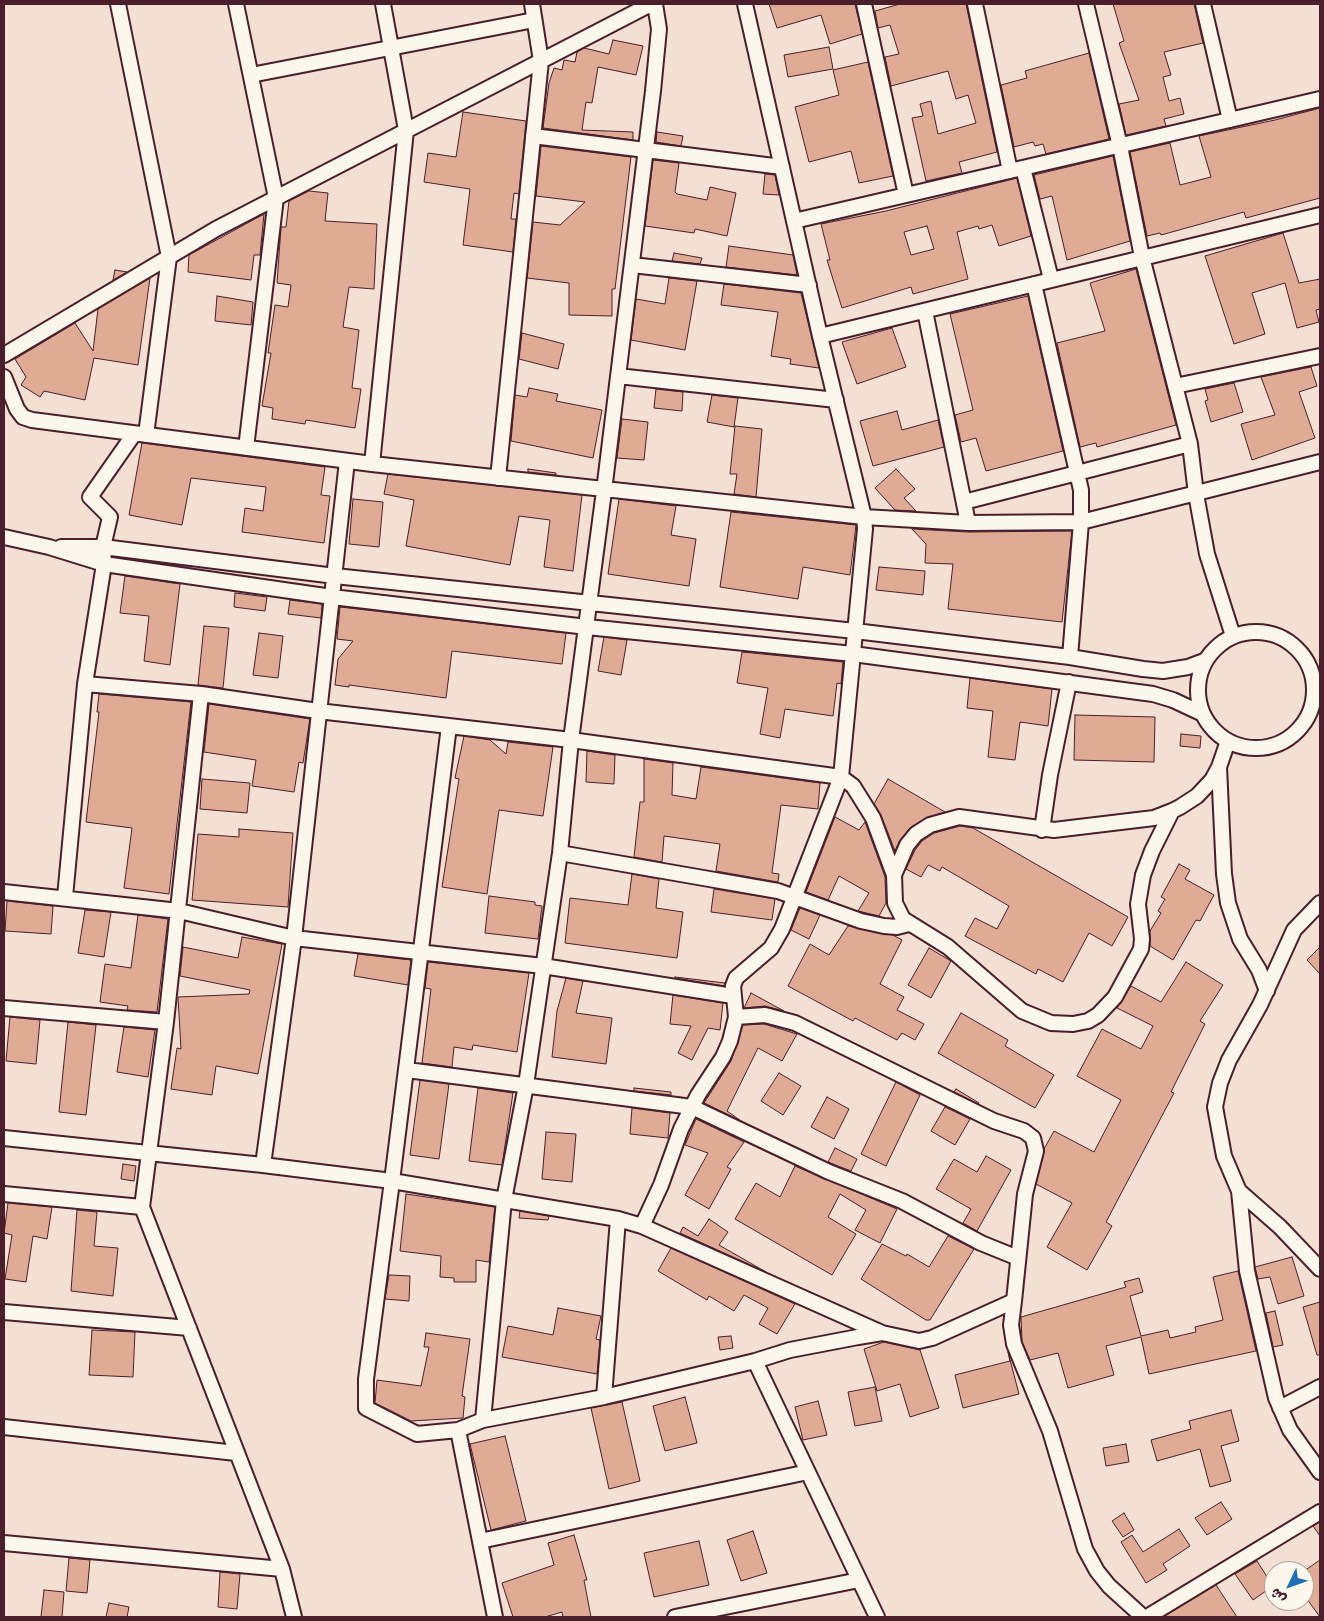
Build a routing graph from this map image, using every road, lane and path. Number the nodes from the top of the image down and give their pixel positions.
1 (118, 4) edge
2 (236, 4) edge
3 (384, 4) edge
4 (532, 4) edge
5 (651, 4) edge
6 (655, 4) edge
7 (746, 4) edge
8 (864, 4) edge
9 (975, 4) edge
10 (1086, 4) edge
11 (1203, 4) edge
12 (534, 20) junction
13 (391, 47) junction
14 (541, 61) junction
15 (250, 74) junction
16 (1320, 99) edge
17 (1230, 120) junction
18 (406, 130) junction
19 (533, 136) junction
20 (1120, 146) junction
21 (646, 152) junction
22 (782, 167) junction
23 (1017, 170) junction
24 (906, 195) junction
25 (276, 198) junction
26 (1320, 215) edge
27 (794, 221) junction
28 (169, 257) junction
29 (1142, 257) junction
30 (632, 265) junction
31 (1051, 279) junction
32 (1034, 284) junction
33 (809, 285) junction
34 (925, 311) junction
35 (820, 336) junction
36 (4, 355) edge
37 (1320, 356) edge
38 (618, 376) junction
39 (4, 377) edge
40 (1175, 386) junction
41 (836, 400) junction
42 (140, 435) junction
43 (1190, 444) junction
44 (246, 448) junction
45 (347, 461) junction
46 (1320, 462) edge
47 (372, 464) junction
48 (1078, 474) junction
49 (498, 478) junction
50 (604, 491) junction
51 (1196, 494) junction
52 (964, 502) junction
53 (864, 517) junction
54 (1081, 522) junction
55 (968, 524) junction
56 (4, 537) edge
57 (103, 546) junction
58 (49, 547) junction
59 (104, 564) junction
60 (336, 576) junction
61 (332, 596) junction
62 (589, 604) junction
63 (587, 627) junction
64 (856, 631) junction
65 (1233, 636) junction
66 (853, 654) junction
67 (1070, 657) junction
68 (1204, 661) junction
69 (1316, 670) edge
70 (1069, 682) junction
71 (85, 684) junction
72 (201, 694) junction
73 (318, 711) junction
74 (1202, 714) junction
75 (1315, 716) edge
76 (449, 726) junction
77 (571, 740) junction
78 (1228, 741) junction
79 (1219, 767) junction
80 (841, 776) junction
81 (1172, 811) junction
82 (1042, 830) junction
83 (560, 853) junction
84 (894, 875) junction
85 (4, 892) edge
86 (794, 895) junction
87 (65, 897) junction
88 (1320, 903) edge
89 (179, 911) junction
90 (909, 924) junction
91 (294, 938) junction
92 (420, 952) junction
93 (543, 966) junction
94 (1266, 991) junction
95 (733, 996) junction
96 (4, 1008) edge
97 (736, 1017) junction
98 (166, 1022) junction
99 (407, 1070) junction
100 (526, 1085) junction
101 (692, 1107) junction
102 (4, 1138) edge
103 (151, 1152) junction
104 (264, 1165) junction
105 (392, 1181) junction
106 (1239, 1191) junction
107 (4, 1194) edge
108 (504, 1200) junction
109 (142, 1207) junction
110 (618, 1219) junction
111 (642, 1226) junction
112 (1018, 1258) junction
113 (1320, 1267) edge
114 (1014, 1301) junction
115 (4, 1312) edge
116 (189, 1328) junction
117 (882, 1333) junction
118 (755, 1361) junction
119 (1320, 1387) edge
120 (604, 1397) junction
121 (1280, 1408) junction
122 (483, 1420) junction
123 (4, 1427) edge
124 (458, 1430) junction
125 (236, 1453) junction
126 (808, 1472) junction
127 (1320, 1472) edge
128 (1320, 1512) edge
129 (480, 1541) junction
130 (4, 1542) edge
131 (282, 1569) junction
132 (859, 1580) junction
133 (294, 1617) edge
134 (494, 1617) edge
135 (675, 1617) edge
136 (877, 1617) edge
137 (1143, 1617) edge
138 (1147, 1617) edge

1 - 28 street
2 - 15 street
3 - 13 street
4 - 12 street
5 - 14 street
6 - 21 street
7 - 22 street
8 - 24 street
9 - 23 street
10 - 20 street
11 - 17 street
12 - 13 street
12 - 14 street
13 - 15 street
13 - 18 street
14 - 18 street
14 - 19 street
15 - 25 street
16 - 17 street
17 - 20 street
18 - 25 street
18 - 47 street
19 - 21 street
19 - 49 street
20 - 23 street
20 - 29 street
21 - 22 street
21 - 30 street
22 - 27 street
23 - 24 street
23 - 31 street
24 - 27 street
25 - 28 street
25 - 44 street
26 - 29 street
27 - 33 street
28 - 36 street
28 - 42 street
29 - 31 street
29 - 40 street
30 - 33 street
30 - 38 street
31 - 32 street
32 - 34 street
32 - 48 street
33 - 35 street
34 - 35 street
34 - 52 street
35 - 41 street
37 - 40 street
38 - 41 street
38 - 50 street
39 - 42 street
40 - 43 street
41 - 53 street
42 - 44 street
42 - 57 street
43 - 48 street
43 - 51 street
44 - 45 street
45 - 47 street
45 - 60 street
46 - 51 street
47 - 49 street
48 - 52 street
48 - 54 street
49 - 50 street
50 - 53 street
50 - 62 street
51 - 54 street
51 - 65 street
52 - 55 street
53 - 55 street
53 - 64 street
54 - 55 street
54 - 67 street
56 - 58 street
57 - 58 street
57 - 59 street
57 - 60 street
58 - 59 street
59 - 61 street
59 - 71 street
60 - 61 street
60 - 62 street
61 - 63 street
61 - 73 street
62 - 63 street
62 - 64 street
63 - 66 street
63 - 77 street
64 - 66 street
64 - 67 street
65 - 68 street
65 - 69 street
66 - 70 street
66 - 80 street
67 - 68 street
68 - 74 street
69 - 75 street
70 - 74 street
70 - 82 street
71 - 72 street
71 - 87 street
72 - 73 street
72 - 89 street
73 - 76 street
73 - 91 street
74 - 78 street
75 - 78 street
76 - 77 street
76 - 92 street
77 - 80 street
77 - 83 street
78 - 79 street
79 - 81 street
79 - 94 street
80 - 84 street
80 - 86 street
81 - 82 street
81 - 90 street
82 - 84 street
83 - 86 street
83 - 93 street
84 - 90 street
85 - 87 street
86 - 90 street
86 - 95 street
87 - 89 street
88 - 94 street
89 - 91 street
89 - 98 street
91 - 92 street
91 - 104 street
92 - 93 street
92 - 99 street
93 - 95 street
93 - 100 street
94 - 106 street
95 - 97 street
96 - 98 street
97 - 101 street
97 - 112 street
98 - 103 street
99 - 100 street
99 - 105 street
100 - 101 street
100 - 108 street
101 - 111 street
101 - 112 street
102 - 103 street
103 - 104 street
103 - 109 street
104 - 105 street
105 - 108 street
105 - 124 street
106 - 113 street
106 - 121 street
107 - 109 street
108 - 110 street
108 - 122 street
109 - 116 street
110 - 111 street
110 - 120 street
111 - 117 street
112 - 114 street
114 - 117 street
114 - 137 street
115 - 116 street
116 - 125 street
117 - 118 street
118 - 120 street
118 - 126 street
119 - 121 street
120 - 122 street
121 - 127 street
122 - 124 street
123 - 125 street
124 - 129 street
125 - 131 street
126 - 129 street
126 - 132 street
128 - 138 street
129 - 134 street
130 - 131 street
131 - 133 street
132 - 135 street
132 - 136 street

